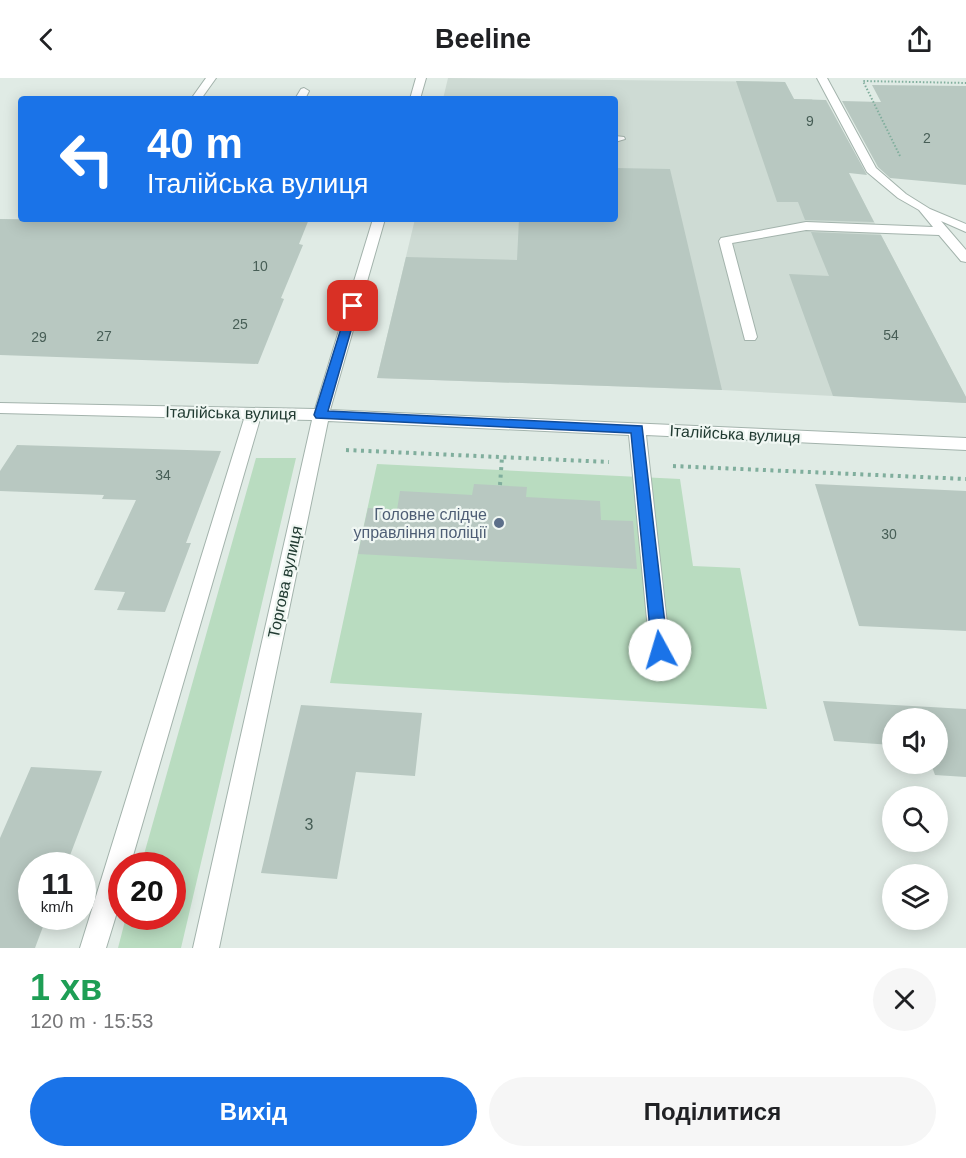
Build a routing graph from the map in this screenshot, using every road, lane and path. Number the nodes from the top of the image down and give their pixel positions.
1 (211, 78) edge
2 (421, 78) edge
3 (822, 78) edge
4 (966, 83) edge
5 (198, 96) edge
6 (416, 96) edge
7 (900, 156) dead end
8 (923, 208) junction
9 (378, 222) edge
10 (966, 228) edge
11 (943, 231) junction
12 (966, 258) edge
13 (750, 337) dead end
14 (0, 408) edge
15 (254, 413) junction
16 (321, 415) junction
17 (637, 429) junction
18 (966, 444) edge
19 (502, 457) dead end
20 (500, 486) dead end
21 (660, 650) dead end
22 (93, 948) edge
23 (206, 948) edge

1 - 5 street
2 - 6 street
3 - 8 street
4 - 7 path
8 - 10 street
8 - 11 street
9 - 16 street, Торгова вулиця
11 - 12 street
11 - 13 street
14 - 15 street, Італійська вулиця
15 - 16 street, Італійська вулиця
15 - 22 street
16 - 17 street, Італійська вулиця
16 - 23 street, Торгова вулиця
17 - 18 street, Італійська вулиця
17 - 21 street
19 - 20 path

